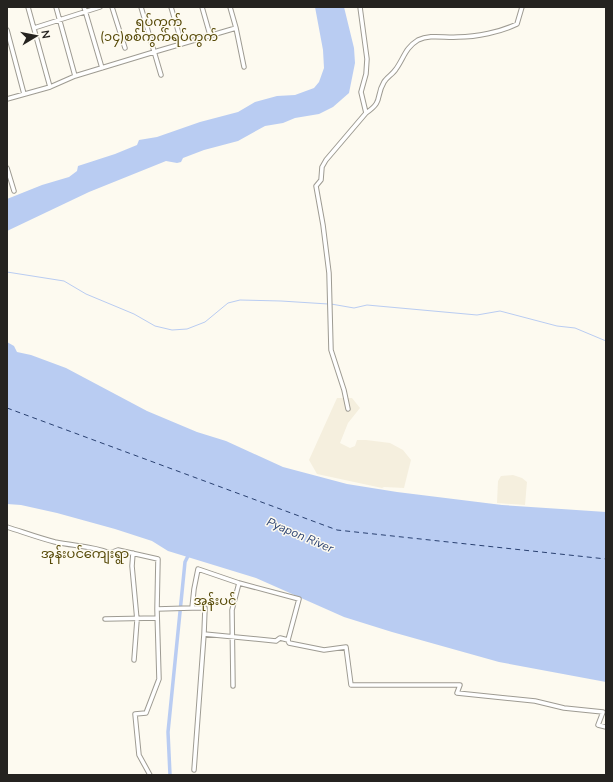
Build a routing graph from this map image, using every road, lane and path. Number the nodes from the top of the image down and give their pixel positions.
1 (28, 7) edge
2 (56, 7) edge
3 (84, 7) edge
4 (100, 7) edge
5 (112, 7) edge
6 (141, 7) edge
7 (171, 7) edge
8 (202, 7) edge
9 (230, 7) edge
10 (360, 7) edge
11 (522, 7) edge
12 (86, 12) junction
13 (60, 20) junction
14 (34, 28) junction
15 (236, 28) junction
16 (7, 30) edge
17 (210, 36) junction
18 (182, 44) junction
19 (125, 48) dead end
20 (154, 52) junction
21 (244, 67) dead end
22 (102, 68) junction
23 (161, 75) dead end
24 (75, 76) junction
25 (50, 86) junction
26 (24, 94) junction
27 (7, 98) edge
28 (366, 113) junction
29 (7, 170) edge
30 (14, 191) dead end
31 (348, 408) dead end
32 (7, 527) edge
33 (133, 554) junction
34 (240, 583) junction
35 (192, 608) junction
36 (157, 609) junction
37 (157, 618) junction
38 (105, 619) dead end
39 (137, 619) junction
40 (204, 634) junction
41 (233, 637) junction
42 (288, 640) junction
43 (134, 660) dead end
44 (233, 686) dead end
45 (606, 727) edge
46 (194, 770) dead end
47 (150, 775) edge

1 - 14 street
2 - 13 street
3 - 12 street
4 - 12 street
5 - 19 street
6 - 20 street
7 - 18 street
8 - 17 street
9 - 15 street
10 - 28 street
11 - 28 street
12 - 13 street
12 - 22 street
13 - 14 street
13 - 24 street
14 - 25 street
15 - 17 street
15 - 21 street
16 - 26 street
17 - 18 street
18 - 20 street
20 - 22 street
20 - 23 street
22 - 24 street
24 - 25 street
25 - 26 street
26 - 27 street
28 - 31 street
29 - 30 street
32 - 33 street
33 - 36 street
33 - 39 street
34 - 35 street
34 - 41 street
34 - 42 street
35 - 36 street
35 - 40 street
36 - 37 street
37 - 39 street
37 - 47 street
38 - 39 street
39 - 43 street
40 - 41 street
40 - 46 street
41 - 42 street
41 - 44 street
42 - 45 street

